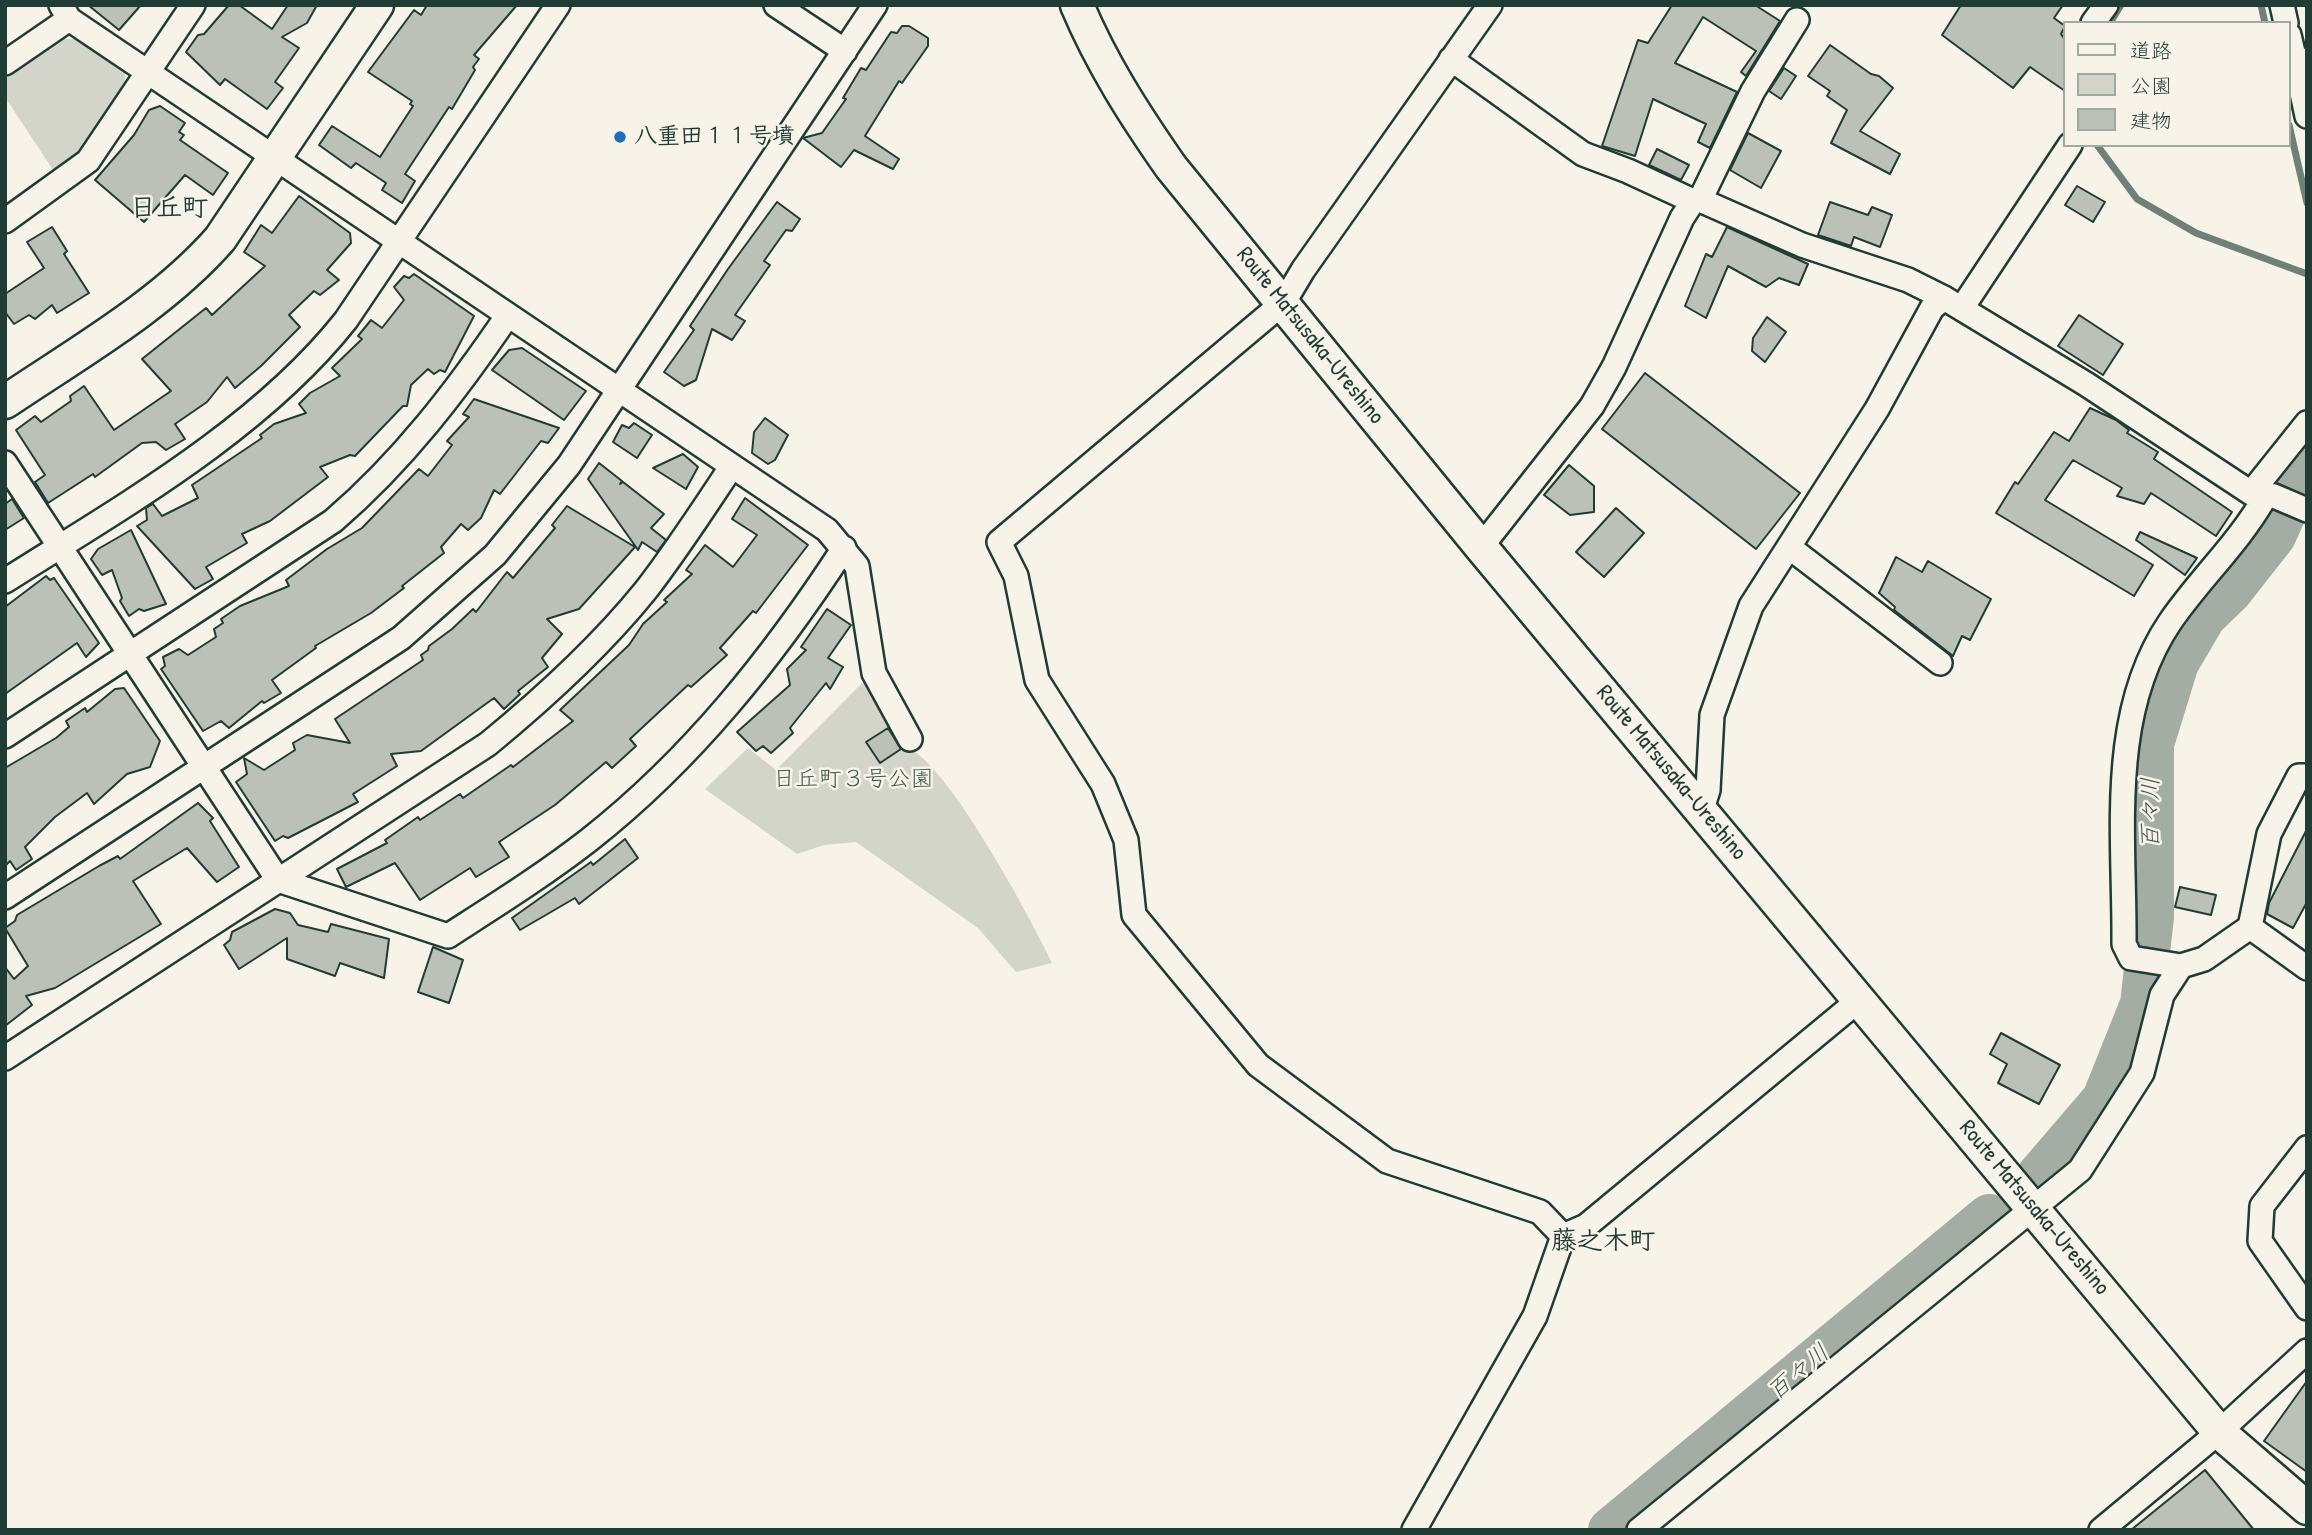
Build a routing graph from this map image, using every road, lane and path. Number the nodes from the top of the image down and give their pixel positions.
1 (193, 5) edge
2 (377, 5) edge
3 (558, 5) edge
4 (776, 5) edge
5 (874, 5) edge
6 (1077, 5) edge
7 (1490, 5) edge
8 (2106, 5) edge
9 (65, 12) edge
10 (1797, 20) dead end
11 (2094, 21) edge
12 (2291, 40) edge
13 (845, 51) junction
14 (1451, 60) junction
15 (2301, 62) edge
16 (5, 63) edge
17 (148, 71) junction
18 (2307, 116) edge
19 (2069, 147) edge
20 (275, 159) junction
21 (1696, 200) junction
22 (5, 221) edge
23 (399, 241) junction
24 (1284, 302) junction
25 (1953, 303) junction
26 (508, 314) junction
27 (620, 390) junction
28 (5, 402) edge
29 (2307, 423) edge
30 (5, 463) edge
31 (732, 466) junction
32 (2264, 495) junction
33 (2306, 509) edge
34 (61, 545) junction
35 (1481, 547) junction
36 (1789, 547) junction
37 (844, 548) junction
38 (5, 581) edge
39 (130, 656) junction
40 (1940, 663) dead end
41 (5, 736) edge
42 (910, 739) dead end
43 (205, 769) junction
44 (2307, 776) edge
45 (1702, 809) junction
46 (278, 880) junction
47 (5, 897) edge
48 (2249, 928) junction
49 (2171, 964) junction
50 (2307, 968) edge
51 (1858, 1000) junction
52 (5, 1058) edge
53 (2307, 1148) edge
54 (2035, 1208) junction
55 (1563, 1236) junction
56 (2307, 1308) edge
57 (2307, 1352) edge
58 (2219, 1432) junction
59 (2307, 1508) edge
60 (1414, 1530) edge
61 (1639, 1530) edge
62 (2101, 1530) edge

1 - 17 street
2 - 20 main road
3 - 23 street
4 - 13 street
5 - 13 street
6 - 24 main road, Route Matsusaka-Ureshino
7 - 14 street
8 - 11 street
9 - 16 street
9 - 17 street
10 - 21 street
12 - 15 street
13 - 27 street
14 - 21 street
14 - 24 street
15 - 18 street
17 - 20 street
17 - 22 street
19 - 25 street
20 - 23 street
20 - 28 main road
21 - 25 street
21 - 35 street
23 - 26 street
23 - 34 street
24 - 35 main road, Route Matsusaka-Ureshino
24 - 55 street
25 - 32 street
25 - 36 street
26 - 27 street
26 - 39 street
27 - 31 street
27 - 43 street
29 - 32 street
30 - 34 street
31 - 37 street
31 - 46 street
32 - 33 street
32 - 49 street
34 - 38 street
34 - 39 street
35 - 45 main road, Route Matsusaka-Ureshino
36 - 40 street
36 - 45 street
37 - 42 street
37 - 46 street
39 - 41 street
39 - 43 street
43 - 46 street
43 - 47 street
44 - 48 street
45 - 51 main road, Route Matsusaka-Ureshino
46 - 52 street
48 - 49 street
48 - 50 street
49 - 54 street
51 - 54 main road, Route Matsusaka-Ureshino
51 - 55 street
53 - 56 street
54 - 58 main road, Route Matsusaka-Ureshino
54 - 61 street
55 - 60 street
57 - 58 street
58 - 59 main road, Route Matsusaka-Ureshino
58 - 62 street

